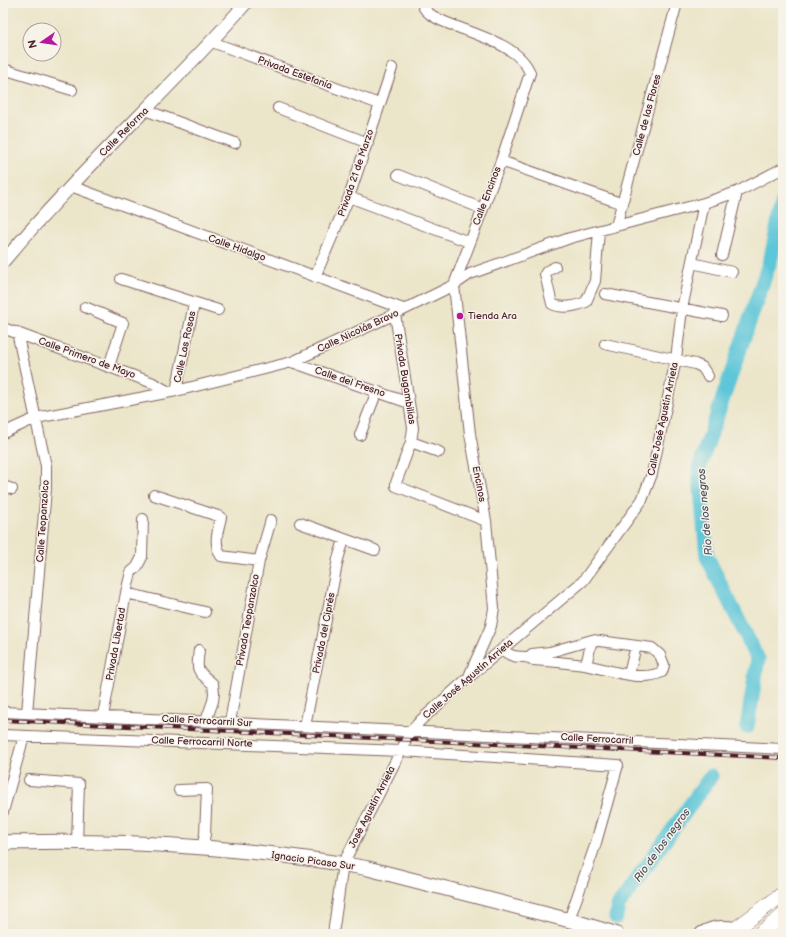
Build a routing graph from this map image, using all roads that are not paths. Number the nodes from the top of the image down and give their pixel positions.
1 (246, 3) edge
2 (422, 3) edge
3 (677, 3) edge
4 (212, 42) junction
5 (392, 68) dead end
6 (3, 69) edge
7 (72, 90) dead end
8 (379, 104) junction
9 (278, 108) dead end
10 (145, 110) junction
11 (235, 143) dead end
12 (368, 143) junction
13 (501, 161) junction
14 (783, 168) edge
15 (398, 174) dead end
16 (70, 186) junction
17 (737, 192) junction
18 (349, 198) junction
19 (704, 203) junction
20 (622, 204) junction
21 (483, 209) junction
22 (616, 226) junction
23 (599, 231) junction
24 (469, 242) junction
25 (722, 255) dead end
26 (3, 262) edge
27 (692, 263) junction
28 (555, 267) dead end
29 (732, 272) dead end
30 (315, 277) junction
31 (121, 279) dead end
32 (454, 285) junction
33 (605, 294) dead end
34 (194, 304) junction
35 (86, 307) dead end
36 (682, 309) junction
37 (218, 310) dead end
38 (399, 311) junction
39 (722, 316) dead end
40 (3, 328) edge
41 (17, 332) junction
42 (605, 344) dead end
43 (676, 359) junction
44 (292, 362) junction
45 (108, 366) junction
46 (708, 376) dead end
47 (377, 391) junction
48 (172, 392) junction
49 (409, 403) junction
50 (36, 418) junction
51 (3, 433) edge
52 (360, 435) dead end
53 (411, 442) junction
54 (439, 452) dead end
55 (154, 495) dead end
56 (143, 519) dead end
57 (271, 520) dead end
58 (486, 521) junction
59 (300, 523) dead end
60 (344, 540) junction
61 (375, 550) dead end
62 (259, 561) junction
63 (126, 593) junction
64 (205, 612) dead end
65 (592, 640) junction
66 (636, 646) junction
67 (502, 649) junction
68 (200, 650) dead end
69 (550, 656) junction
70 (586, 666) junction
71 (629, 674) junction
72 (468, 678) junction
73 (3, 712) edge
74 (27, 713) junction
75 (103, 716) junction
76 (206, 721) junction
77 (230, 722) junction
78 (305, 726) junction
79 (411, 731) junction
80 (3, 735) edge
81 (24, 736) junction
82 (783, 749) edge
83 (401, 751) junction
84 (29, 780) dead end
85 (179, 790) dead end
86 (3, 812) edge
87 (3, 842) edge
88 (78, 842) junction
89 (202, 848) junction
90 (343, 864) junction
91 (783, 894) edge
92 (783, 916) edge
93 (569, 920) junction
94 (735, 932) edge
95 (333, 934) edge
96 (615, 934) edge
97 (702, 934) edge
98 (760, 934) edge

1 - 4 street, Calle Reforma
2 - 13 street, Calle Encinos
3 - 20 street, Calle de las Flores
4 - 8 street, Privada Estefanía
4 - 10 street, Calle Reforma
5 - 8 street, Privada 21 de Marzo
6 - 7 street
8 - 12 street, Privada 21 de Marzo
9 - 12 street
10 - 11 street
10 - 16 street, Calle Reforma
12 - 18 street, Privada 21 de Marzo
13 - 20 street
13 - 21 street, Calle Encinos
14 - 17 street, Calle Nicolás Bravo
15 - 21 street
16 - 26 street, Calle Reforma
16 - 30 street, Calle Hidalgo
17 - 19 street, Calle Nicolás Bravo
17 - 25 street
18 - 24 street
18 - 30 street, Privada 21 de Marzo
19 - 22 street, Calle Nicolás Bravo
19 - 27 street, Calle José Agustín Arrieta
20 - 22 street, Calle de las Flores
21 - 24 street, Calle Encinos
22 - 23 street, Calle Nicolás Bravo
23 - 28 street
23 - 32 street, Calle Nicolás Bravo
24 - 32 street, Calle Encinos
27 - 29 street
27 - 36 street, Calle José Agustín Arrieta
30 - 38 street, Calle Hidalgo
31 - 34 street
32 - 38 street, Calle Nicolás Bravo
32 - 58 street, Encinos
33 - 36 street
34 - 37 street
34 - 48 street, Calle Las Rosas
35 - 45 street
36 - 39 street
36 - 43 street, Calle José Agustín Arrieta
38 - 44 street, Calle Nicolás Bravo
38 - 49 street, Privada Bugambilias
40 - 41 street, Calle Primero de Mayo
41 - 45 street, Calle Primero de Mayo
41 - 50 street, Calle Teopanzolco
42 - 43 street
43 - 46 street
43 - 67 street, Calle José Agustín Arrieta
44 - 47 street, Calle del Fresno
44 - 48 street, Calle Nicolás Bravo
45 - 48 street, Calle Primero de Mayo
47 - 49 street, Calle del Fresno
47 - 52 street
48 - 50 street, Calle Nicolás Bravo
49 - 53 street, Privada Bugambilias
50 - 51 street, Calle Nicolás Bravo
50 - 74 street, Calle Teopanzolco
53 - 54 street
53 - 58 street, Privada Bugambilias
55 - 62 street
56 - 63 street, Privada Libertad
57 - 62 street, Privada Teopanzolco
58 - 72 street, Encinos
59 - 60 street
60 - 61 street
60 - 78 street, Privada del Ciprés
62 - 77 street, Privada Teopanzolco
63 - 64 street
63 - 75 street, Privada Libertad
65 - 66 street
65 - 69 street
65 - 70 street
66 - 71 street
66 - 71 street
67 - 69 street
67 - 72 street, Calle José Agustín Arrieta
68 - 76 street
69 - 70 street
70 - 71 street
72 - 79 street, Calle José Agustín Arrieta
73 - 74 street, Calle Ferrocarril Sur
74 - 75 street, Calle Ferrocarril Sur
75 - 76 street, Calle Ferrocarril Sur
76 - 77 street, Calle Ferrocarril Sur
77 - 78 street, Calle Ferrocarril Sur
78 - 79 street, Calle Ferrocarril Sur
79 - 82 street, Calle Ferrocarril
79 - 83 street, Calle José Agustín Arrieta
80 - 81 street, Calle Ferrocarril Norte
81 - 83 street, Calle Ferrocarril Norte
81 - 86 street
83 - 90 street, José Agustín Arrieta
83 - 93 street
84 - 88 street
85 - 89 street
87 - 88 main road, Ignacio Picaso Sur
88 - 89 main road, Ignacio Picaso Sur
89 - 90 main road, Ignacio Picaso Sur
90 - 93 main road, Ignacio Picaso Sur
90 - 95 street, José Agustín Arrieta
91 - 94 main road
92 - 98 main road
93 - 96 main road, Ignacio Picaso Sur
94 - 97 main road

